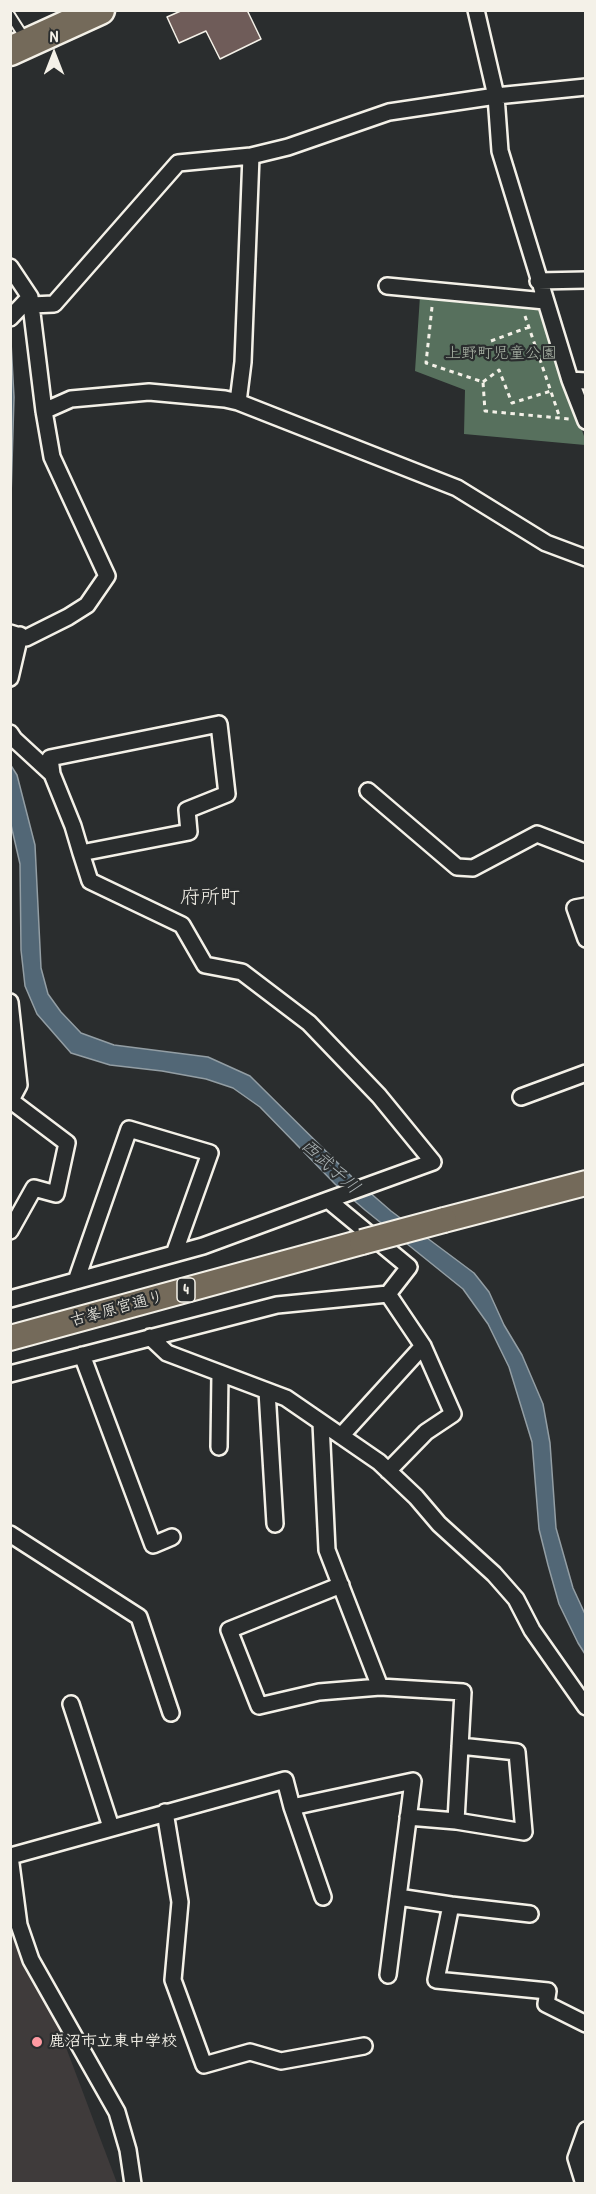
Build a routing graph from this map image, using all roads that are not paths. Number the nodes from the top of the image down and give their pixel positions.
1 (100, 10) edge
2 (476, 10) edge
3 (10, 15) edge
4 (19, 47) edge
5 (585, 87) edge
6 (496, 96) junction
7 (251, 156) junction
8 (10, 267) edge
9 (585, 280) edge
10 (538, 281) junction
11 (387, 286) dead end
12 (31, 301) junction
13 (544, 301) junction
14 (10, 318) edge
15 (570, 380) junction
16 (585, 381) edge
17 (238, 402) junction
18 (44, 411) junction
19 (581, 420) edge
20 (585, 558) edge
21 (15, 634) edge
22 (10, 678) edge
23 (10, 732) edge
24 (52, 774) junction
25 (368, 791) dead end
26 (81, 853) junction
27 (585, 853) edge
28 (585, 906) edge
29 (585, 939) edge
30 (10, 1002) edge
31 (585, 1073) edge
32 (521, 1097) dead end
33 (11, 1100) edge
34 (585, 1184) edge
35 (328, 1200) junction
36 (10, 1231) edge
37 (174, 1254) junction
38 (76, 1281) junction
39 (388, 1294) junction
40 (10, 1299) edge
41 (150, 1337) junction
42 (10, 1338) edge
43 (423, 1346) junction
44 (82, 1355) junction
45 (220, 1373) junction
46 (10, 1374) edge
47 (267, 1391) junction
48 (321, 1423) junction
49 (340, 1436) junction
50 (219, 1447) dead end
51 (388, 1471) junction
52 (275, 1524) dead end
53 (10, 1534) edge
54 (172, 1537) dead end
55 (341, 1586) junction
56 (380, 1686) junction
57 (71, 1704) dead end
58 (585, 1707) edge
59 (171, 1713) dead end
60 (460, 1746) junction
61 (292, 1808) junction
62 (165, 1812) junction
63 (408, 1817) junction
64 (456, 1821) junction
65 (111, 1827) junction
66 (10, 1856) edge
67 (323, 1897) dead end
68 (398, 1897) junction
69 (451, 1905) junction
70 (530, 1914) dead end
71 (388, 1975) dead end
72 (585, 2024) edge
73 (364, 2046) dead end
74 (585, 2130) edge
75 (133, 2184) edge
76 (584, 2184) edge

1 - 4 highway
2 - 6 street
3 - 4 lane
5 - 6 street
6 - 7 street
6 - 10 street
7 - 12 street
7 - 17 street
8 - 12 street
9 - 10 street
10 - 13 street
11 - 13 street
12 - 14 street
12 - 18 street
13 - 15 street
15 - 16 street
15 - 19 street
17 - 18 street
17 - 20 street
18 - 21 street
21 - 22 street
23 - 24 street
24 - 26 street
24 - 26 street
25 - 27 street
26 - 35 street
28 - 29 street
30 - 33 street
31 - 32 street
33 - 36 street
34 - 42 main road, 古峯原宮通り / 4, bridge
35 - 37 street
35 - 39 street
37 - 38 street
37 - 38 street
38 - 40 street
39 - 41 street
39 - 43 street
41 - 44 street
41 - 45 street
43 - 49 street
43 - 51 street
44 - 46 street
44 - 54 street
45 - 47 street
45 - 50 street
47 - 48 street
47 - 52 street
48 - 49 street
48 - 55 street
49 - 51 street
51 - 58 street
53 - 59 street
55 - 56 street
55 - 56 street
56 - 60 street
57 - 65 street
60 - 64 street
60 - 64 street
61 - 62 street
61 - 63 street
61 - 67 street
62 - 65 street
62 - 73 street
63 - 64 street
63 - 68 street
65 - 66 street
66 - 75 street
68 - 69 street
68 - 71 street
69 - 70 street
69 - 72 street
74 - 76 street

